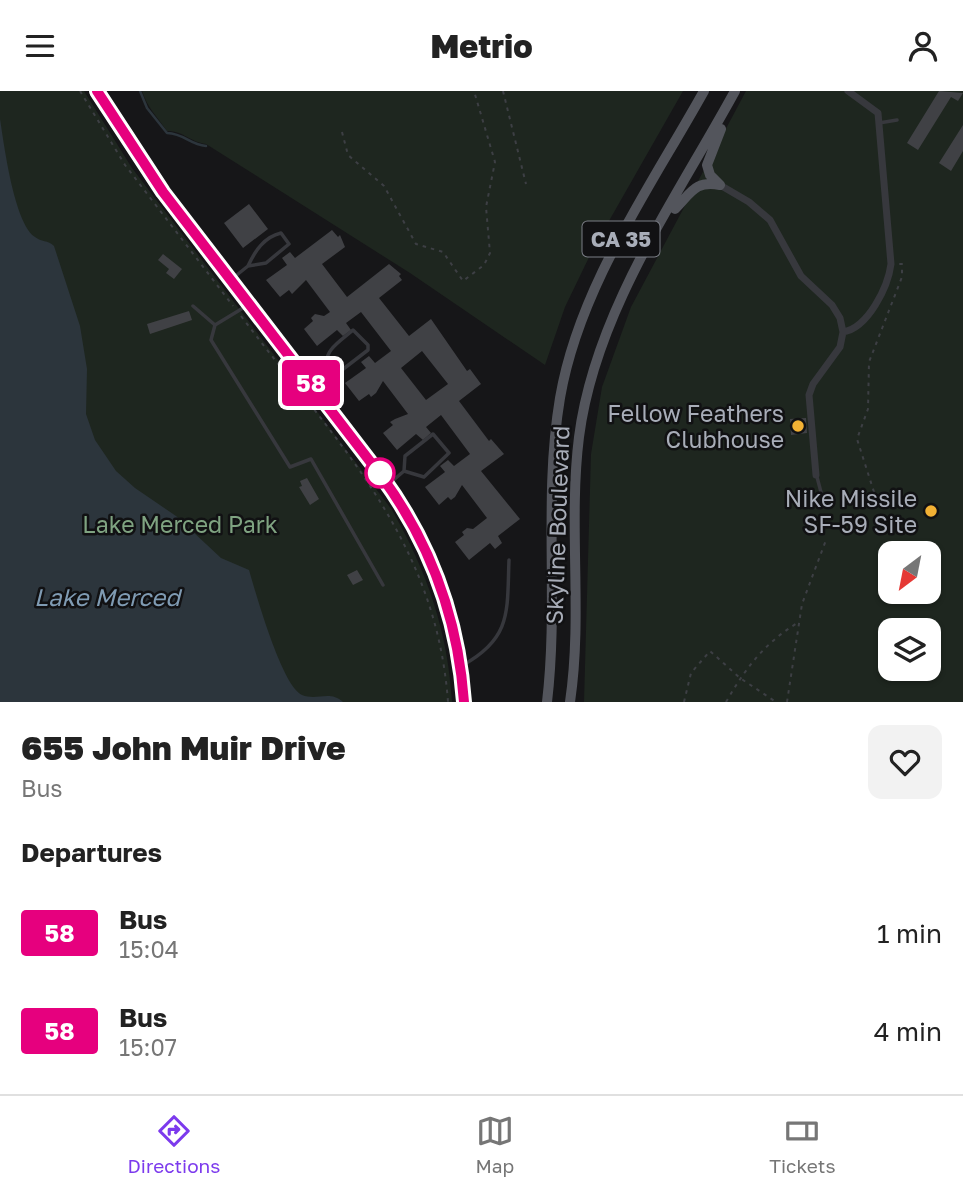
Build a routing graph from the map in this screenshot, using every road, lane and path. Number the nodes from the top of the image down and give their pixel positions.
1 (80, 91) edge
2 (97, 91) edge
3 (474, 91) edge
4 (503, 91) edge
5 (704, 91) edge
6 (736, 91) edge
7 (848, 91) edge
8 (897, 120) dead end
9 (879, 123) junction
10 (342, 132) dead end
11 (526, 184) dead end
12 (720, 185) junction
13 (663, 221) junction
14 (891, 264) junction
15 (248, 266) junction
16 (231, 279) junction
17 (250, 304) junction
18 (193, 306) dead end
19 (234, 308) dead end
20 (244, 321) dead end
21 (215, 325) junction
22 (842, 332) junction
23 (327, 367) junction
24 (309, 381) junction
25 (404, 471) junction
26 (816, 475) joint
27 (388, 485) junction
28 (874, 492) dead end
29 (822, 496) dead end
30 (826, 540) dead end
31 (509, 560) dead end
32 (383, 585) dead end
33 (800, 622) junction
34 (461, 667) junction
35 (740, 678) junction
36 (448, 702) edge
37 (464, 702) edge
38 (547, 702) edge
39 (570, 702) edge
40 (684, 702) edge
41 (726, 702) edge
42 (776, 702) edge
43 (787, 702) edge

1 - 19 path
2 - 16 street
3 - 10 path
4 - 11 path
5 - 38 main road, Skyline Boulevard / CA 35
6 - 12 main road
6 - 13 main road, Skyline Boulevard / CA 35
7 - 9 street
8 - 9 lane
9 - 14 street
12 - 13 main road
12 - 22 street
13 - 39 main road, Skyline Boulevard / CA 35
14 - 22 street
14 - 28 path
15 - 15 lane
15 - 16 lane
16 - 17 street
17 - 21 lane
17 - 24 street
18 - 21 lane
20 - 36 path
21 - 32 lane
22 - 26 street
23 - 23 lane
23 - 24 lane
24 - 27 street
25 - 25 lane
25 - 27 lane
26 - 29 lane
27 - 34 street
30 - 33 path
31 - 34 lane
33 - 35 path
33 - 43 path
34 - 37 street
35 - 40 path
35 - 41 path
35 - 42 path

